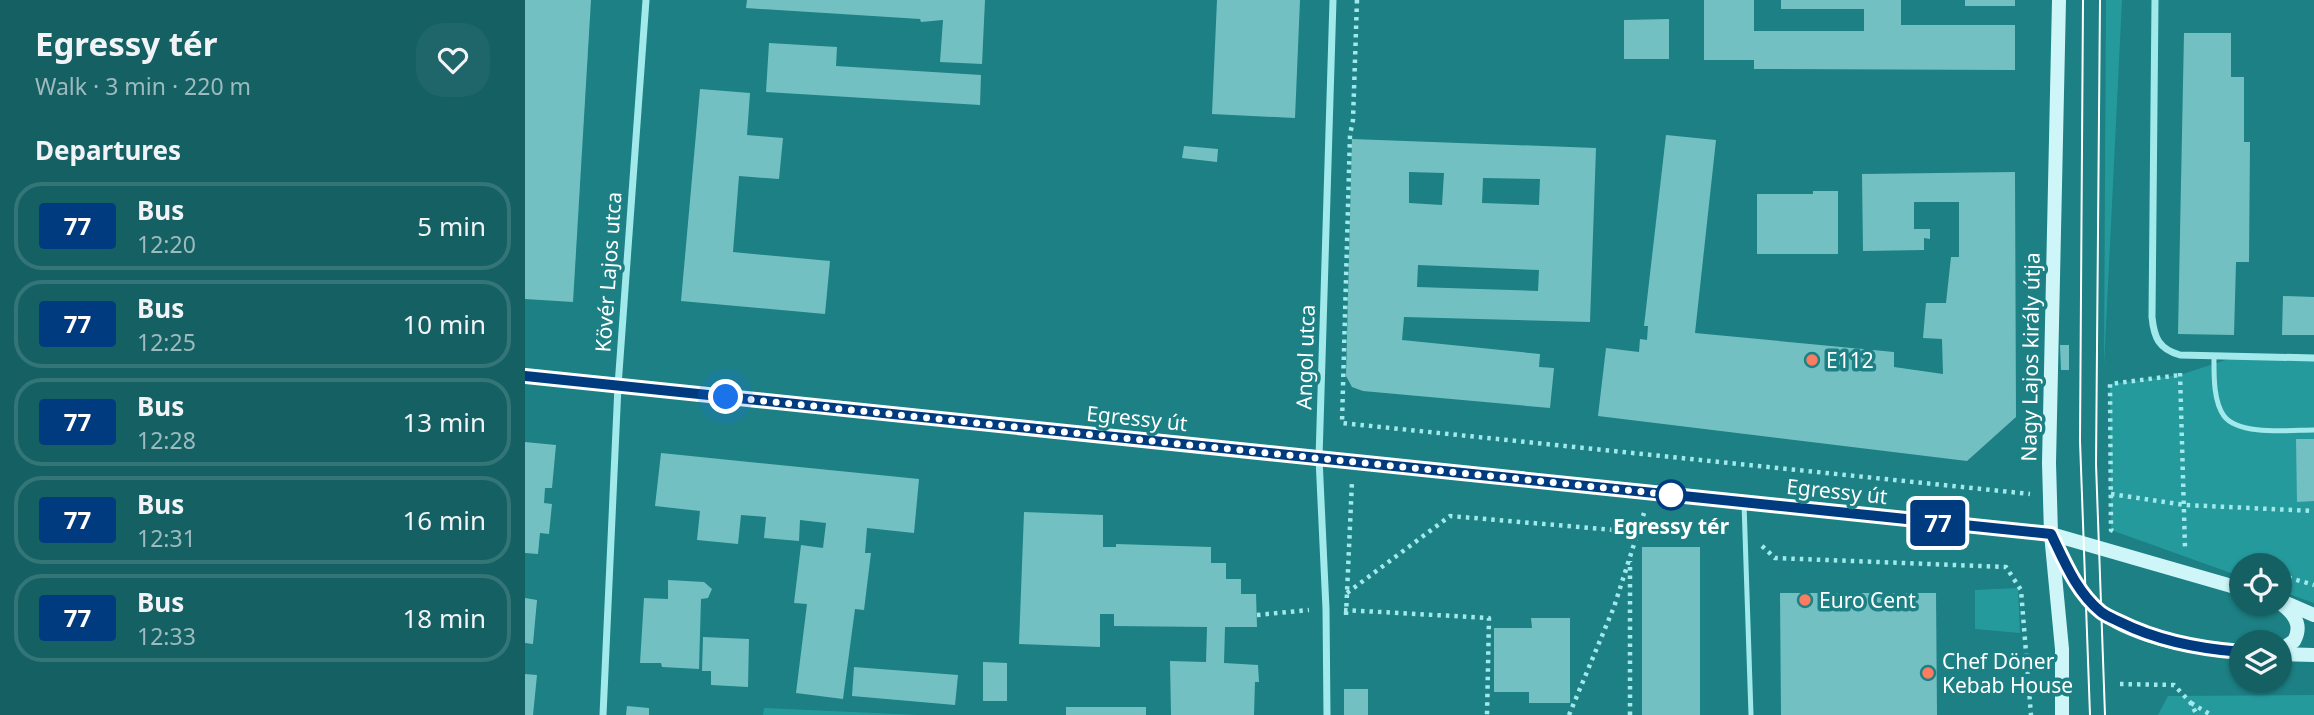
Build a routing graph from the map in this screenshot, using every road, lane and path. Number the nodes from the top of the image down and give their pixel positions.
1 (646, 0) edge
2 (1333, 0) edge
3 (1357, 0) edge
4 (2059, 0) edge
5 (2155, 0) edge
6 (2180, 355) junction
7 (2214, 356) junction
8 (2314, 358) edge
9 (525, 376) edge
10 (2181, 376) junction
11 (618, 386) junction
12 (2314, 430) edge
13 (1319, 458) junction
14 (1352, 475) dead end
15 (2034, 494) dead end
16 (2111, 494) junction
17 (1744, 503) junction
18 (2185, 505) junction
19 (2314, 511) edge
20 (1745, 532) junction
21 (2120, 532) dead end
22 (2051, 534) junction
23 (2185, 548) dead end
24 (1630, 556) junction
25 (2292, 579) edge
26 (2229, 585) edge
27 (2314, 585) edge
28 (1347, 593) junction
29 (2292, 607) edge
30 (1326, 609) junction
31 (1347, 610) junction
32 (2292, 613) edge
33 (1257, 615) dead end
34 (2314, 615) edge
35 (1346, 623) dead end
36 (2292, 643) edge
37 (2229, 651) edge
38 (2292, 653) edge
39 (2314, 655) edge
40 (2120, 684) dead end
41 (2190, 702) junction
42 (603, 715) edge
43 (1327, 715) edge
44 (1487, 715) edge
45 (1569, 715) edge
46 (1630, 715) edge
47 (1751, 715) edge
48 (2031, 715) edge
49 (2062, 715) edge
50 (2197, 715) edge
51 (2211, 715) edge

1 - 11 street, Kövér Lajos utca
2 - 13 street, Angol utca
3 - 15 path
4 - 22 street, Nagy Lajos király útja
5 - 6 street
6 - 7 street
6 - 10 path
7 - 8 street
7 - 12 lane
9 - 11 street, Egressy út
10 - 16 path
10 - 18 path
11 - 13 street, Egressy út
11 - 42 street, Kövér Lajos utca
13 - 17 street, Egressy út
13 - 30 street, Angol utca
14 - 28 path
16 - 18 path
16 - 21 path
17 - 20 lane
17 - 22 street, Egressy út
18 - 19 path
18 - 23 path
20 - 47 lane
20 - 48 path
22 - 26 street, Egressy út
22 - 37 street
22 - 49 street, Nagy Lajos király útja
24 - 28 path
24 - 45 path
24 - 46 path
25 - 27 path
28 - 30 path
28 - 31 path
29 - 34 street
30 - 31 path
30 - 33 path
30 - 43 street, Angol utca
31 - 35 path
31 - 44 path
32 - 36 street
38 - 39 street
40 - 41 path
41 - 50 path
41 - 51 path

